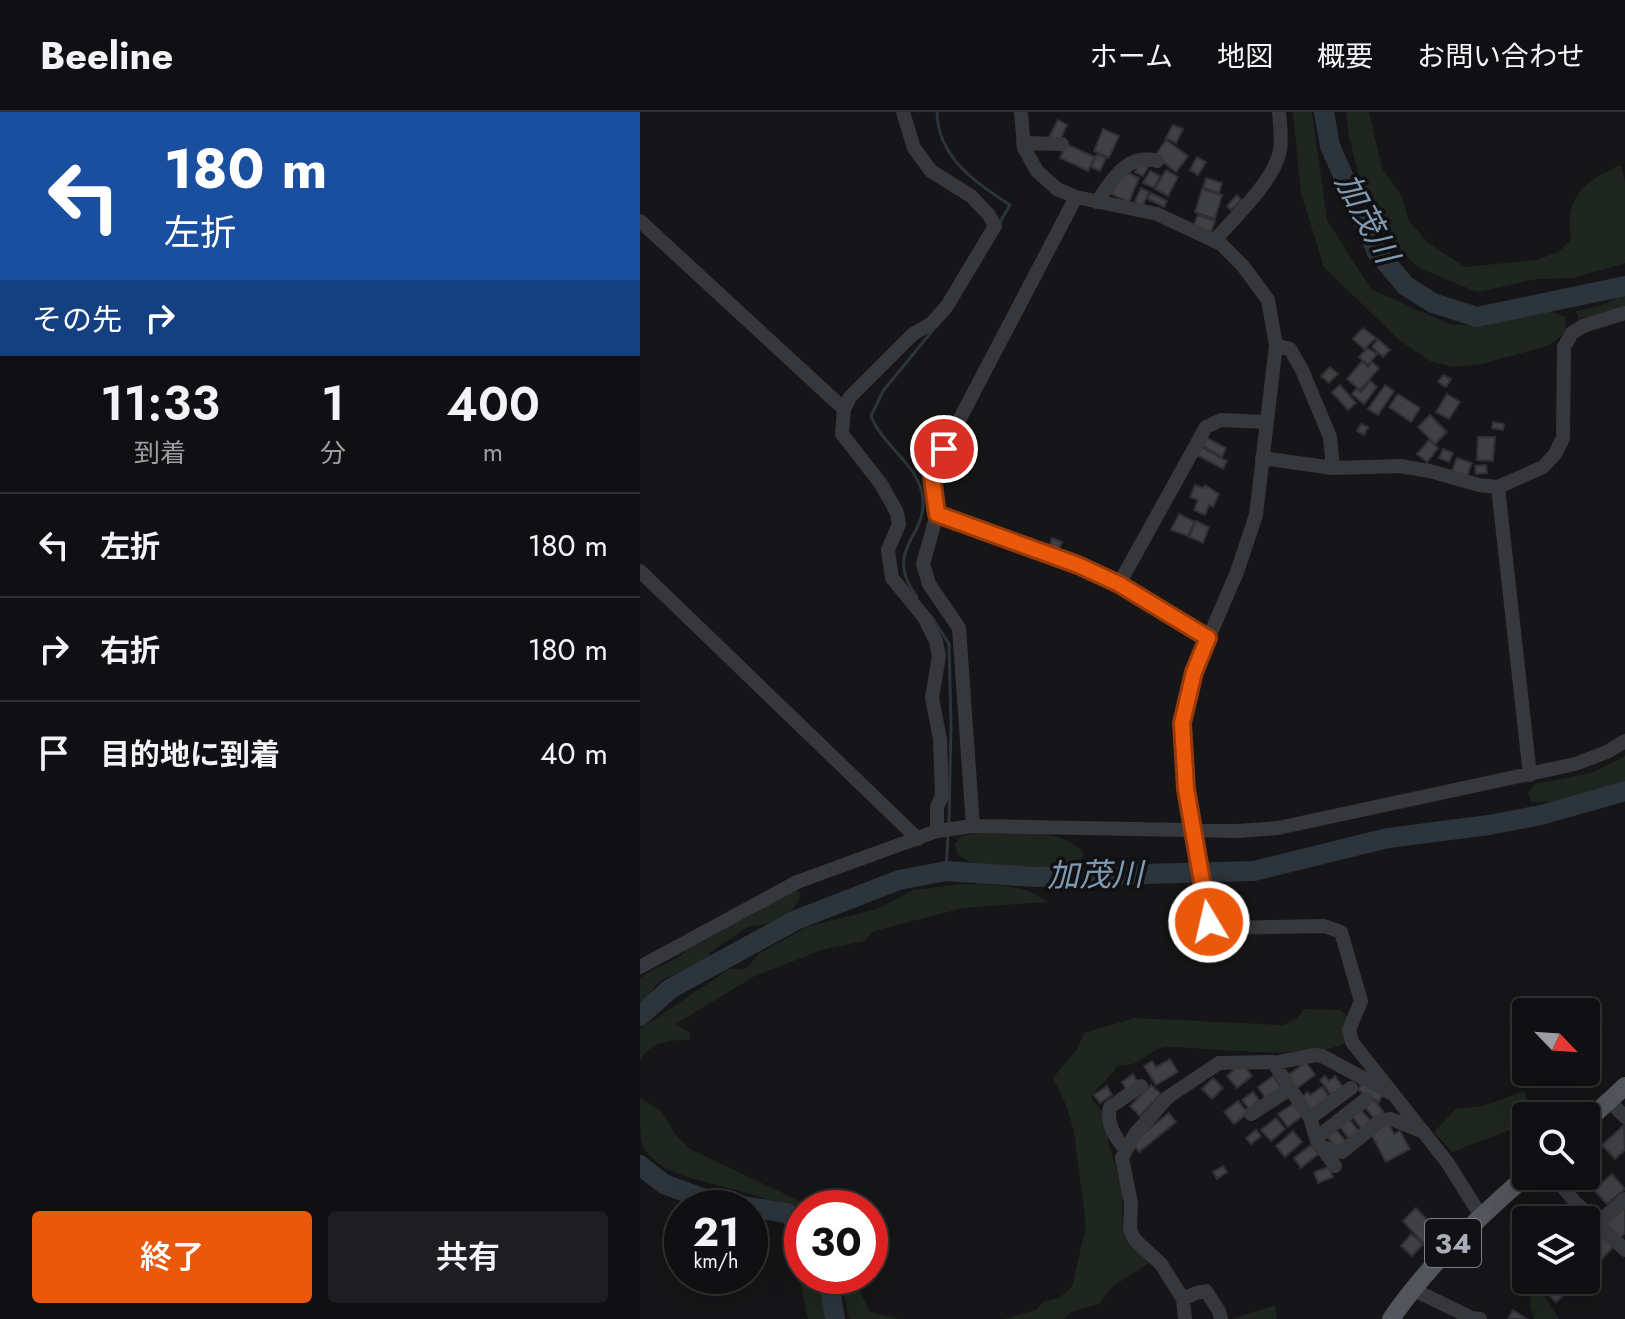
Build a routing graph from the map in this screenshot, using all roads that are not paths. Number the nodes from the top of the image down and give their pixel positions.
1 (903, 112) edge
2 (1021, 112) edge
3 (1279, 112) edge
4 (1023, 143) junction
5 (1062, 144) dead end
6 (1157, 161) dead end
7 (1076, 197) junction
8 (1097, 202) junction
9 (640, 221) edge
10 (1214, 241) junction
11 (1625, 313) edge
12 (1276, 345) junction
13 (844, 409) junction
14 (1267, 422) junction
15 (1262, 458) junction
16 (1333, 468) junction
17 (1498, 487) junction
18 (937, 514) junction
19 (640, 571) edge
20 (1119, 584) junction
21 (1208, 638) junction
22 (1625, 741) edge
23 (1530, 775) junction
24 (953, 828) junction
25 (1194, 831) junction
26 (918, 839) junction
27 (640, 967) edge
28 (1273, 1062) junction
29 (1141, 1086) dead end
30 (1625, 1086) edge
31 (1351, 1088) dead end
32 (1290, 1089) junction
33 (1393, 1091) junction
34 (1366, 1099) dead end
35 (1609, 1101) junction
36 (1600, 1109) edge
37 (1251, 1114) dead end
38 (1625, 1117) edge
39 (1310, 1118) junction
40 (1425, 1132) junction
41 (1319, 1142) junction
42 (1125, 1149) junction
43 (1335, 1166) dead end
44 (1512, 1188) edge
45 (1565, 1190) edge
46 (1625, 1199) edge
47 (1577, 1206) edge
48 (1481, 1216) junction
49 (1600, 1222) edge
50 (1600, 1234) edge
51 (1625, 1250) edge
52 (1412, 1289) junction
53 (1183, 1299) junction
54 (1185, 1319) edge
55 (1221, 1319) edge
56 (1391, 1319) edge
57 (1480, 1319) edge

1 - 13 street
2 - 4 street
3 - 10 street
4 - 5 street
4 - 7 street
6 - 8 street
7 - 8 street
7 - 18 street
8 - 10 street
9 - 13 street
10 - 12 street
11 - 17 street
12 - 14 street
12 - 16 street
13 - 24 street
14 - 15 street
14 - 20 street
15 - 16 street
15 - 21 street
16 - 17 street
17 - 23 street
18 - 20 street
18 - 24 street
19 - 26 street
20 - 21 street
21 - 25 street
22 - 23 street
23 - 25 street
24 - 25 street
24 - 26 street
25 - 33 street
26 - 27 street
28 - 32 street
28 - 33 street
28 - 42 street
29 - 42 street
30 - 35 main road
31 - 39 street
32 - 37 street
32 - 39 street
33 - 40 street
34 - 41 street
35 - 36 main road
35 - 38 street
39 - 41 street
40 - 41 street
40 - 48 street
41 - 43 street
42 - 53 street
44 - 48 main road, 34
45 - 47 street
46 - 49 street
48 - 52 main road, 34
50 - 51 street
52 - 56 main road, 34
52 - 57 street
53 - 54 street
53 - 55 street

